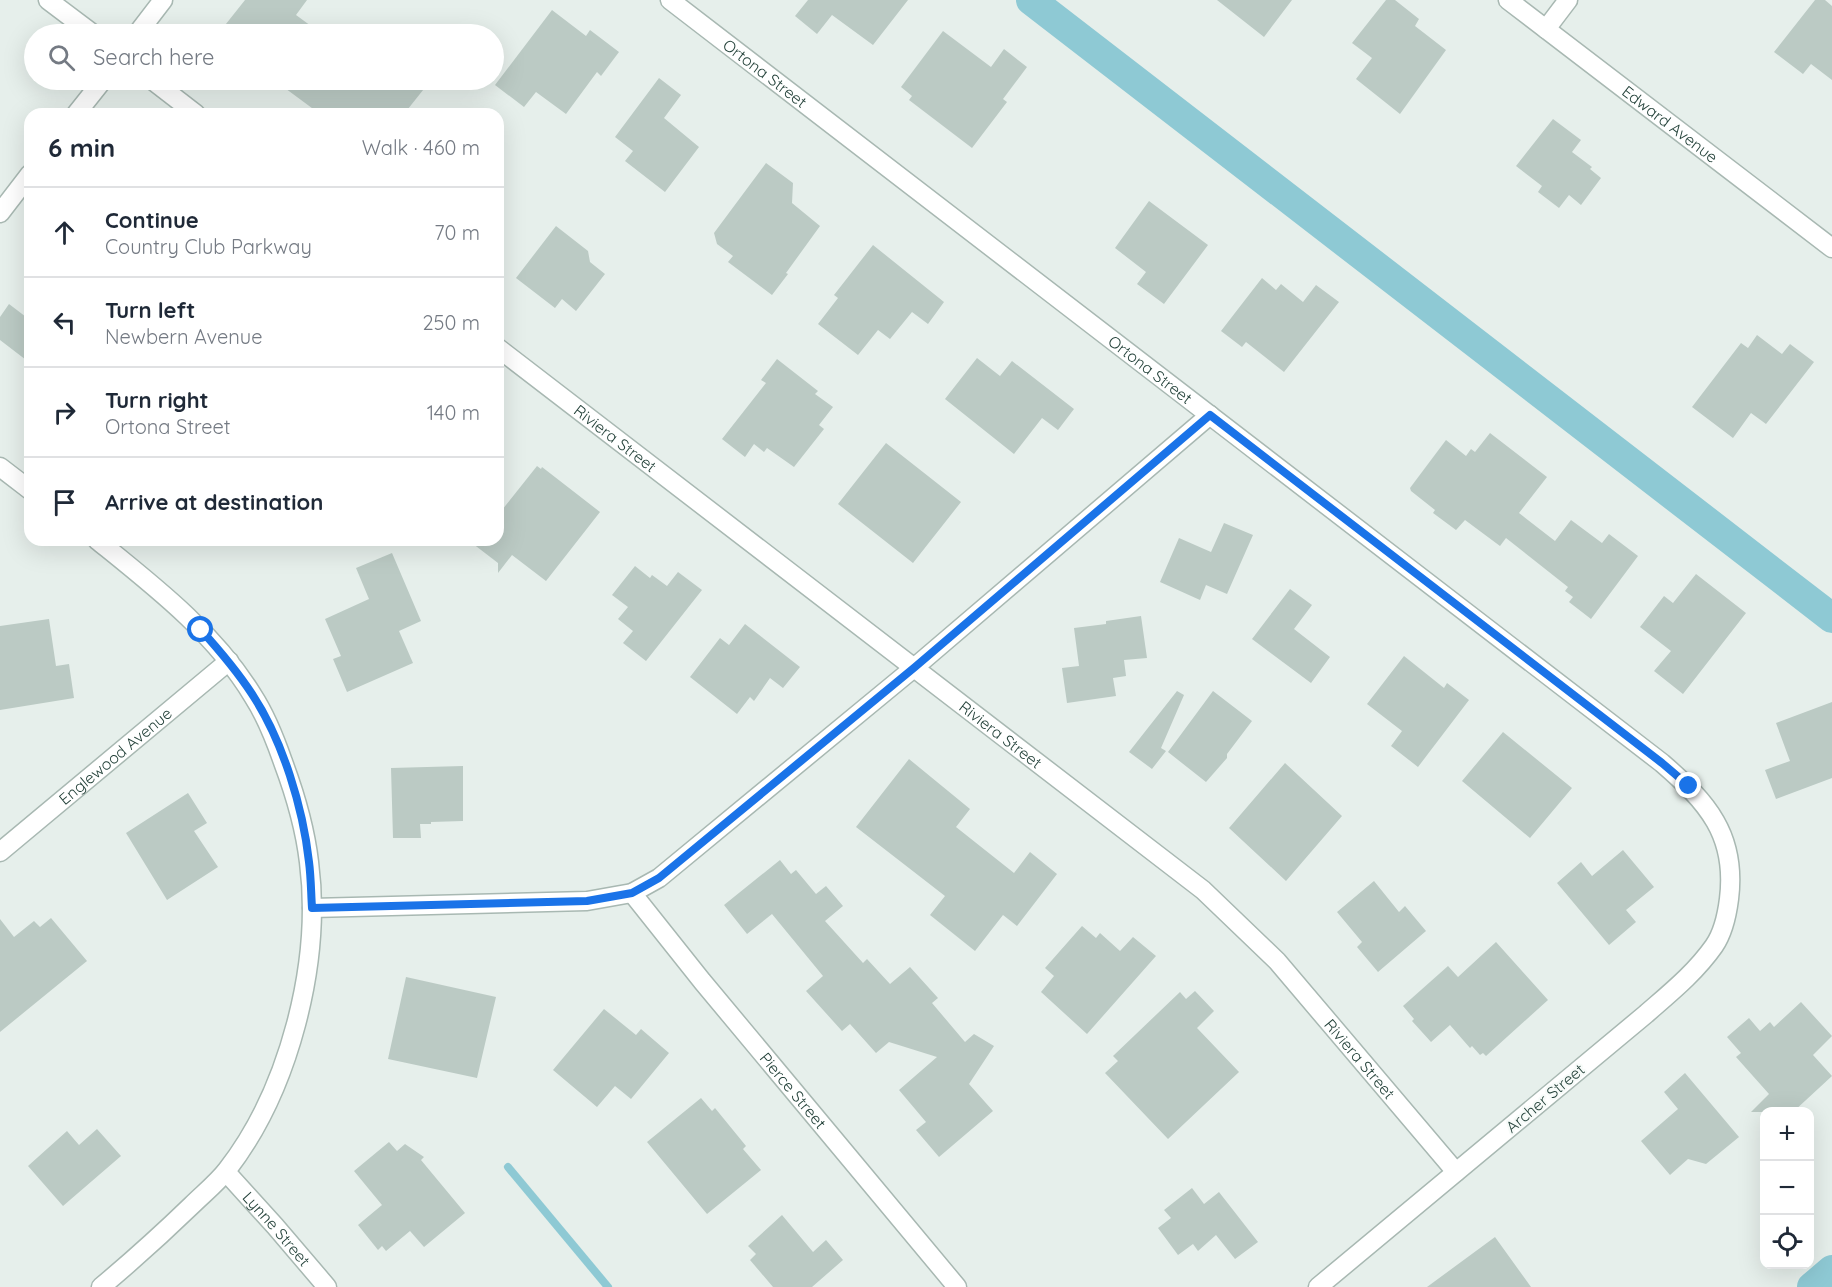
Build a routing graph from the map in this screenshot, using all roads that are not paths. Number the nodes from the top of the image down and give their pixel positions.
1 (48, 0) edge
2 (163, 0) edge
3 (669, 0) edge
4 (1508, 0) edge
5 (1568, 0) edge
6 (80, 24) edge
7 (145, 24) edge
8 (1546, 29) junction
9 (95, 90) edge
10 (165, 90) edge
11 (81, 108) edge
12 (188, 108) edge
13 (24, 182) edge
14 (0, 213) edge
15 (1832, 248) edge
16 (504, 353) edge
17 (1210, 415) junction
18 (0, 467) edge
19 (24, 485) edge
20 (104, 546) edge
21 (229, 661) junction
22 (915, 667) junction
23 (0, 852) edge
24 (1731, 880) joint
25 (632, 893) junction
26 (312, 908) junction
27 (226, 1172) junction
28 (1456, 1172) junction
29 (101, 1287) edge
30 (327, 1287) edge
31 (957, 1287) edge
32 (1318, 1287) edge

1 - 6 street
2 - 7 street
3 - 17 street, Ortona Street
4 - 8 street, Edward Avenue
5 - 8 street
8 - 15 street, Edward Avenue
9 - 11 street
10 - 12 street
13 - 14 street
16 - 22 street, Riviera Street
17 - 22 street
17 - 24 street, Ortona Street
18 - 19 street
20 - 21 street
21 - 23 street, Englewood Avenue
21 - 26 street
22 - 25 street
22 - 28 street, Riviera Street
24 - 28 street, Archer Street
25 - 26 street
25 - 31 street, Pierce Street
26 - 27 street
27 - 29 street
27 - 30 street, Lynne Street
28 - 32 street, Archer Street

